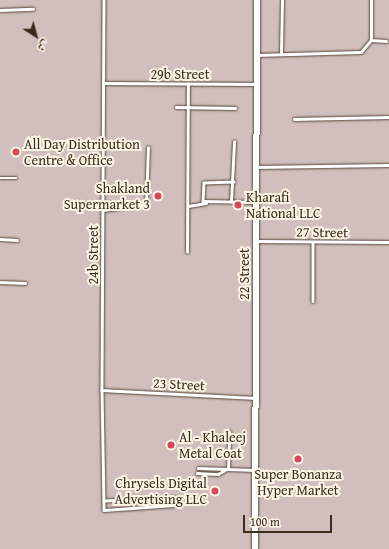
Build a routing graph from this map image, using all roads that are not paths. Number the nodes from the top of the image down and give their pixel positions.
1 (104, 0) edge
2 (256, 0) edge
3 (282, 0) edge
4 (371, 0) edge
5 (33, 9) dead end
6 (0, 10) edge
7 (371, 40) junction
8 (386, 41) dead end
9 (280, 53) junction
10 (256, 55) junction
11 (103, 83) junction
12 (188, 84) junction
13 (256, 84) junction
14 (176, 106) dead end
15 (188, 107) junction
16 (234, 108) dead end
17 (389, 117) edge
18 (294, 119) dead end
19 (234, 142) dead end
20 (148, 148) dead end
21 (389, 165) edge
22 (256, 167) junction
23 (0, 178) edge
24 (16, 178) dead end
25 (234, 182) junction
26 (231, 202) junction
27 (256, 202) junction
28 (206, 203) junction
29 (188, 206) junction
30 (103, 210) junction
31 (0, 240) edge
32 (16, 240) dead end
33 (256, 241) junction
34 (314, 242) junction
35 (389, 242) edge
36 (187, 252) dead end
37 (0, 282) edge
38 (25, 282) dead end
39 (314, 301) dead end
40 (102, 390) junction
41 (255, 398) junction
42 (229, 432) dead end
43 (198, 468) dead end
44 (227, 469) junction
45 (255, 470) junction
46 (197, 472) dead end
47 (104, 501) junction
48 (255, 549) edge

1 - 11 lane, 24b Street
2 - 10 street, 22 Street
3 - 9 lane
4 - 7 lane
5 - 6 lane
7 - 8 lane
7 - 9 lane
9 - 10 lane
10 - 13 street, 22 Street
11 - 12 lane, 29b Street
11 - 30 lane, 24b Street
12 - 13 lane, 29b Street
12 - 15 lane
13 - 22 street, 22 Street
14 - 15 lane
15 - 16 lane
15 - 29 lane
17 - 18 lane
19 - 25 lane
20 - 30 lane
21 - 22 lane
22 - 27 street, 22 Street
23 - 24 lane
25 - 26 lane
25 - 28 lane
26 - 27 lane
26 - 28 lane
27 - 33 street, 22 Street
28 - 29 lane
29 - 36 lane
30 - 40 lane, 24b Street
31 - 32 lane
33 - 34 lane, 27 Street
33 - 41 street, 22 Street
34 - 35 lane, 27 Street
34 - 39 lane
37 - 38 lane
40 - 41 lane, 23 Street
40 - 47 lane, 24b Street
41 - 45 street, 22 Street
42 - 44 lane
43 - 44 lane
44 - 45 lane
44 - 46 lane
45 - 48 street, 22 Street
47 - 47 lane, 24b Street

